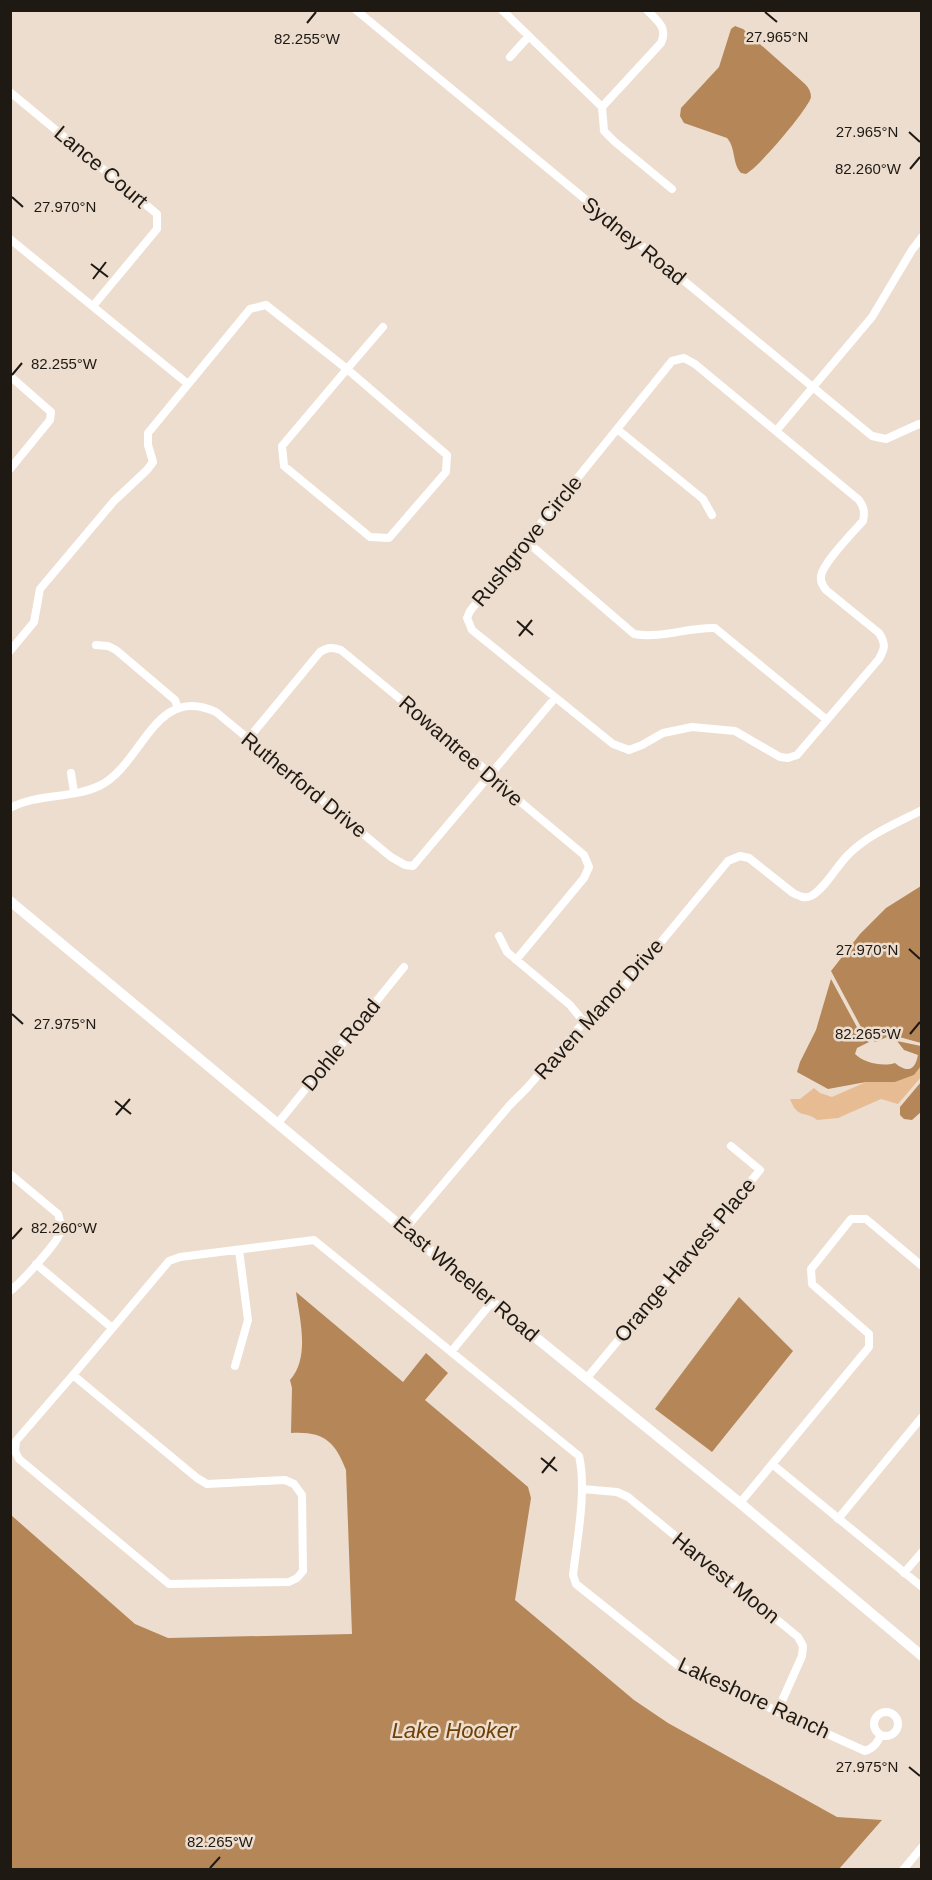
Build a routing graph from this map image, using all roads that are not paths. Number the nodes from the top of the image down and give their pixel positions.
1 (356, 10) edge
2 (502, 10) edge
3 (647, 10) edge
4 (529, 36) junction
5 (510, 57) dead end
6 (10, 92) edge
7 (602, 107) junction
8 (672, 189) dead end
9 (921, 237) edge
10 (10, 239) edge
11 (93, 306) junction
12 (383, 327) dead end
13 (347, 369) junction
14 (10, 376) edge
15 (188, 384) junction
16 (814, 387) junction
17 (921, 425) edge
18 (617, 429) junction
19 (776, 431) junction
20 (10, 470) edge
21 (712, 515) dead end
22 (526, 541) junction
23 (96, 645) dead end
24 (10, 651) edge
25 (555, 698) junction
26 (178, 708) junction
27 (827, 720) junction
28 (248, 740) junction
29 (71, 773) dead end
30 (492, 775) junction
31 (74, 792) junction
32 (10, 808) edge
33 (921, 810) edge
34 (10, 902) edge
35 (499, 936) dead end
36 (516, 960) junction
37 (404, 967) dead end
38 (584, 1022) junction
39 (278, 1124) junction
40 (731, 1146) dead end
41 (10, 1174) edge
42 (405, 1229) junction
43 (239, 1250) junction
44 (36, 1264) junction
45 (921, 1266) edge
46 (10, 1292) edge
47 (492, 1302) junction
48 (111, 1327) junction
49 (451, 1352) junction
50 (235, 1366) dead end
51 (73, 1375) junction
52 (586, 1378) junction
53 (921, 1417) edge
54 (772, 1464) junction
55 (582, 1489) junction
56 (740, 1503) junction
57 (838, 1519) junction
58 (921, 1552) edge
59 (904, 1573) junction
60 (921, 1587) edge
61 (921, 1656) edge
62 (777, 1712) junction
63 (881, 1735) dead end
64 (921, 1847) edge
65 (903, 1869) edge

1 - 16 street, Sydney Road
2 - 4 street
3 - 7 street
4 - 5 street
4 - 7 street
6 - 11 street, Lance Court
7 - 8 street
9 - 16 street
10 - 11 street
11 - 15 street
12 - 13 street
13 - 13 street
13 - 15 street
14 - 20 street
15 - 24 street
16 - 17 street, Sydney Road
16 - 19 street
18 - 19 street, Rushgrove Circle
18 - 21 street
18 - 22 street, Rushgrove Circle
19 - 27 street, Rushgrove Circle
22 - 25 street, Rushgrove Circle
22 - 27 street
23 - 26 street
25 - 27 street, Rushgrove Circle
25 - 30 street, Rutherford Drive
26 - 28 street, Rutherford Drive
26 - 31 street
28 - 30 street, Rutherford Drive
28 - 30 street, Rowantree Drive
29 - 31 street
30 - 36 street, Rowantree Drive
31 - 32 street
33 - 38 street, Raven Manor Drive
34 - 39 street, East Wheeler Road
35 - 36 street
36 - 38 street
37 - 39 street, Dohle Road
38 - 42 street, Raven Manor Drive
39 - 42 street, East Wheeler Road
40 - 52 street, Orange Harvest Place
41 - 44 street
42 - 47 street, East Wheeler Road
43 - 48 street, Lakeshore Ranch
43 - 49 street, Lakeshore Ranch
43 - 50 street
44 - 46 street
44 - 48 street
45 - 54 street
47 - 49 street
47 - 52 street, East Wheeler Road
48 - 51 street, Lakeshore Ranch
49 - 55 street, Lakeshore Ranch
51 - 51 street, Lakeshore Ranch
52 - 56 street, East Wheeler Road
53 - 57 street
54 - 56 street
54 - 57 street
55 - 62 street, Lakeshore Ranch
55 - 62 street, Harvest Moon
56 - 61 street, East Wheeler Road
57 - 59 street
58 - 59 street
59 - 60 street
62 - 63 street, Lakeshore Ranch
64 - 65 street

